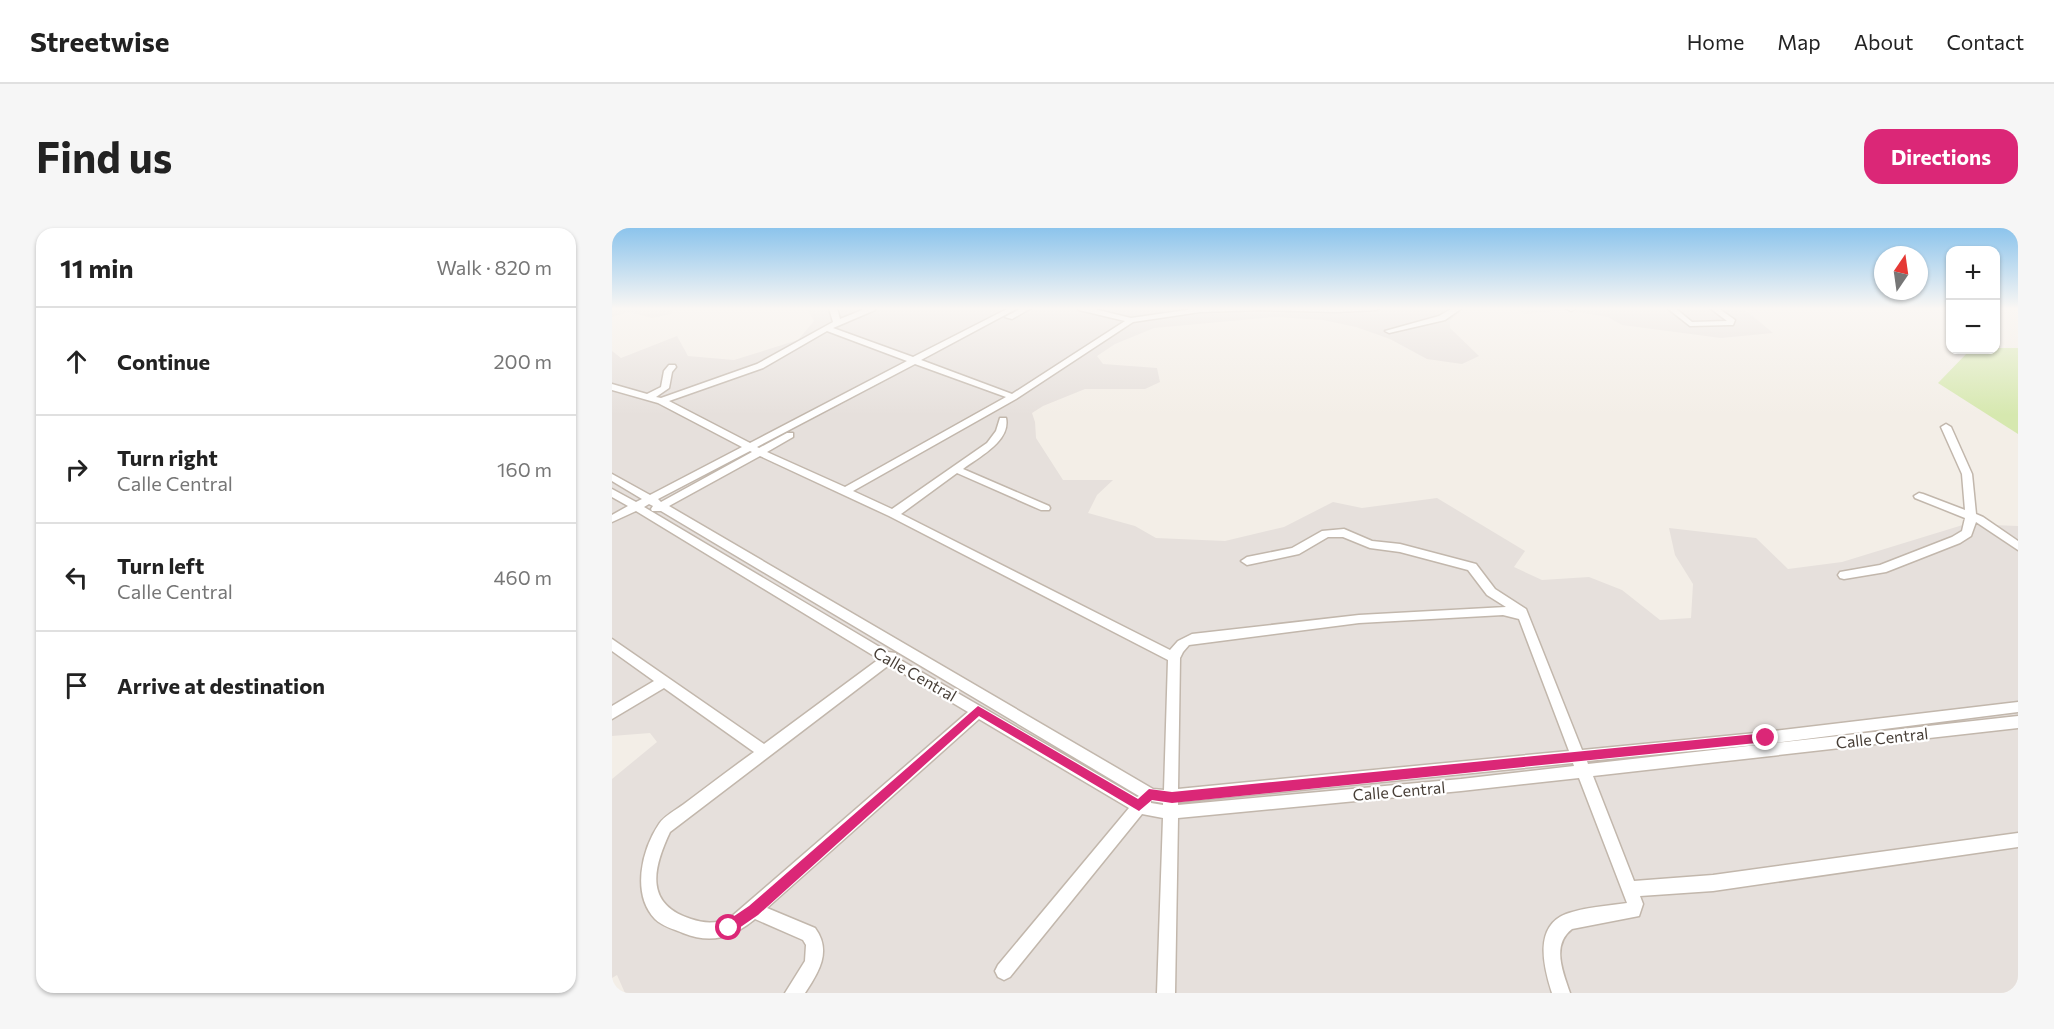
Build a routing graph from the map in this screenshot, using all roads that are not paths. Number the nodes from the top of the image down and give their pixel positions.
1 (798, 344) edge
2 (867, 344) edge
3 (950, 344) edge
4 (954, 344) edge
5 (1095, 344) edge
6 (917, 362) junction
7 (672, 367) dead end
8 (612, 387) edge
9 (649, 397) junction
10 (1013, 397) junction
11 (661, 401) junction
12 (1003, 420) dead end
13 (1946, 427) dead end
14 (755, 449) junction
15 (957, 470) junction
16 (612, 477) edge
17 (846, 491) junction
18 (612, 492) edge
19 (1919, 496) dead end
20 (655, 503) junction
21 (1045, 508) dead end
22 (641, 510) junction
23 (893, 514) junction
24 (1970, 515) junction
25 (612, 519) edge
26 (2018, 546) edge
27 (1248, 561) dead end
28 (1844, 575) dead end
29 (1525, 616) junction
30 (612, 644) edge
31 (903, 649) junction
32 (1174, 658) junction
33 (889, 659) junction
34 (663, 682) junction
35 (2018, 707) edge
36 (978, 711) junction
37 (612, 713) edge
38 (2018, 722) edge
39 (763, 752) junction
40 (1576, 756) junction
41 (1582, 772) junction
42 (1144, 800) junction
43 (1172, 805) junction
44 (2018, 840) edge
45 (1631, 889) junction
46 (753, 910) junction
47 (1004, 971) dead end
48 (794, 993) edge
49 (1166, 993) edge
50 (1561, 993) edge

1 - 11 street
2 - 6 street
3 - 6 street
4 - 6 street
5 - 10 street
6 - 10 street
6 - 14 street
7 - 9 street
8 - 9 street
9 - 11 street
10 - 17 street
11 - 14 street
12 - 15 street
13 - 24 street
14 - 17 street
14 - 20 street
15 - 21 street
15 - 23 street
16 - 20 street, Calle Central
17 - 23 street
18 - 22 street, Calle Central
19 - 24 street
20 - 22 street
20 - 22 street
20 - 31 street, Calle Central
22 - 25 street
22 - 33 street, Calle Central
23 - 32 street
24 - 26 street
24 - 28 street
27 - 29 street
29 - 32 street
29 - 40 street
30 - 34 street
31 - 33 street
31 - 42 street, Calle Central
32 - 43 street
33 - 36 street, Calle Central
33 - 39 street
34 - 37 street
34 - 39 street
35 - 40 street, Calle Central
36 - 42 street, Calle Central
36 - 46 street
38 - 41 street, Calle Central
39 - 46 street
40 - 41 street
40 - 43 street, Calle Central
41 - 43 street, Calle Central
41 - 45 street
42 - 43 street, Calle Central
42 - 47 street
43 - 49 street
44 - 45 street
45 - 50 street
46 - 48 street

